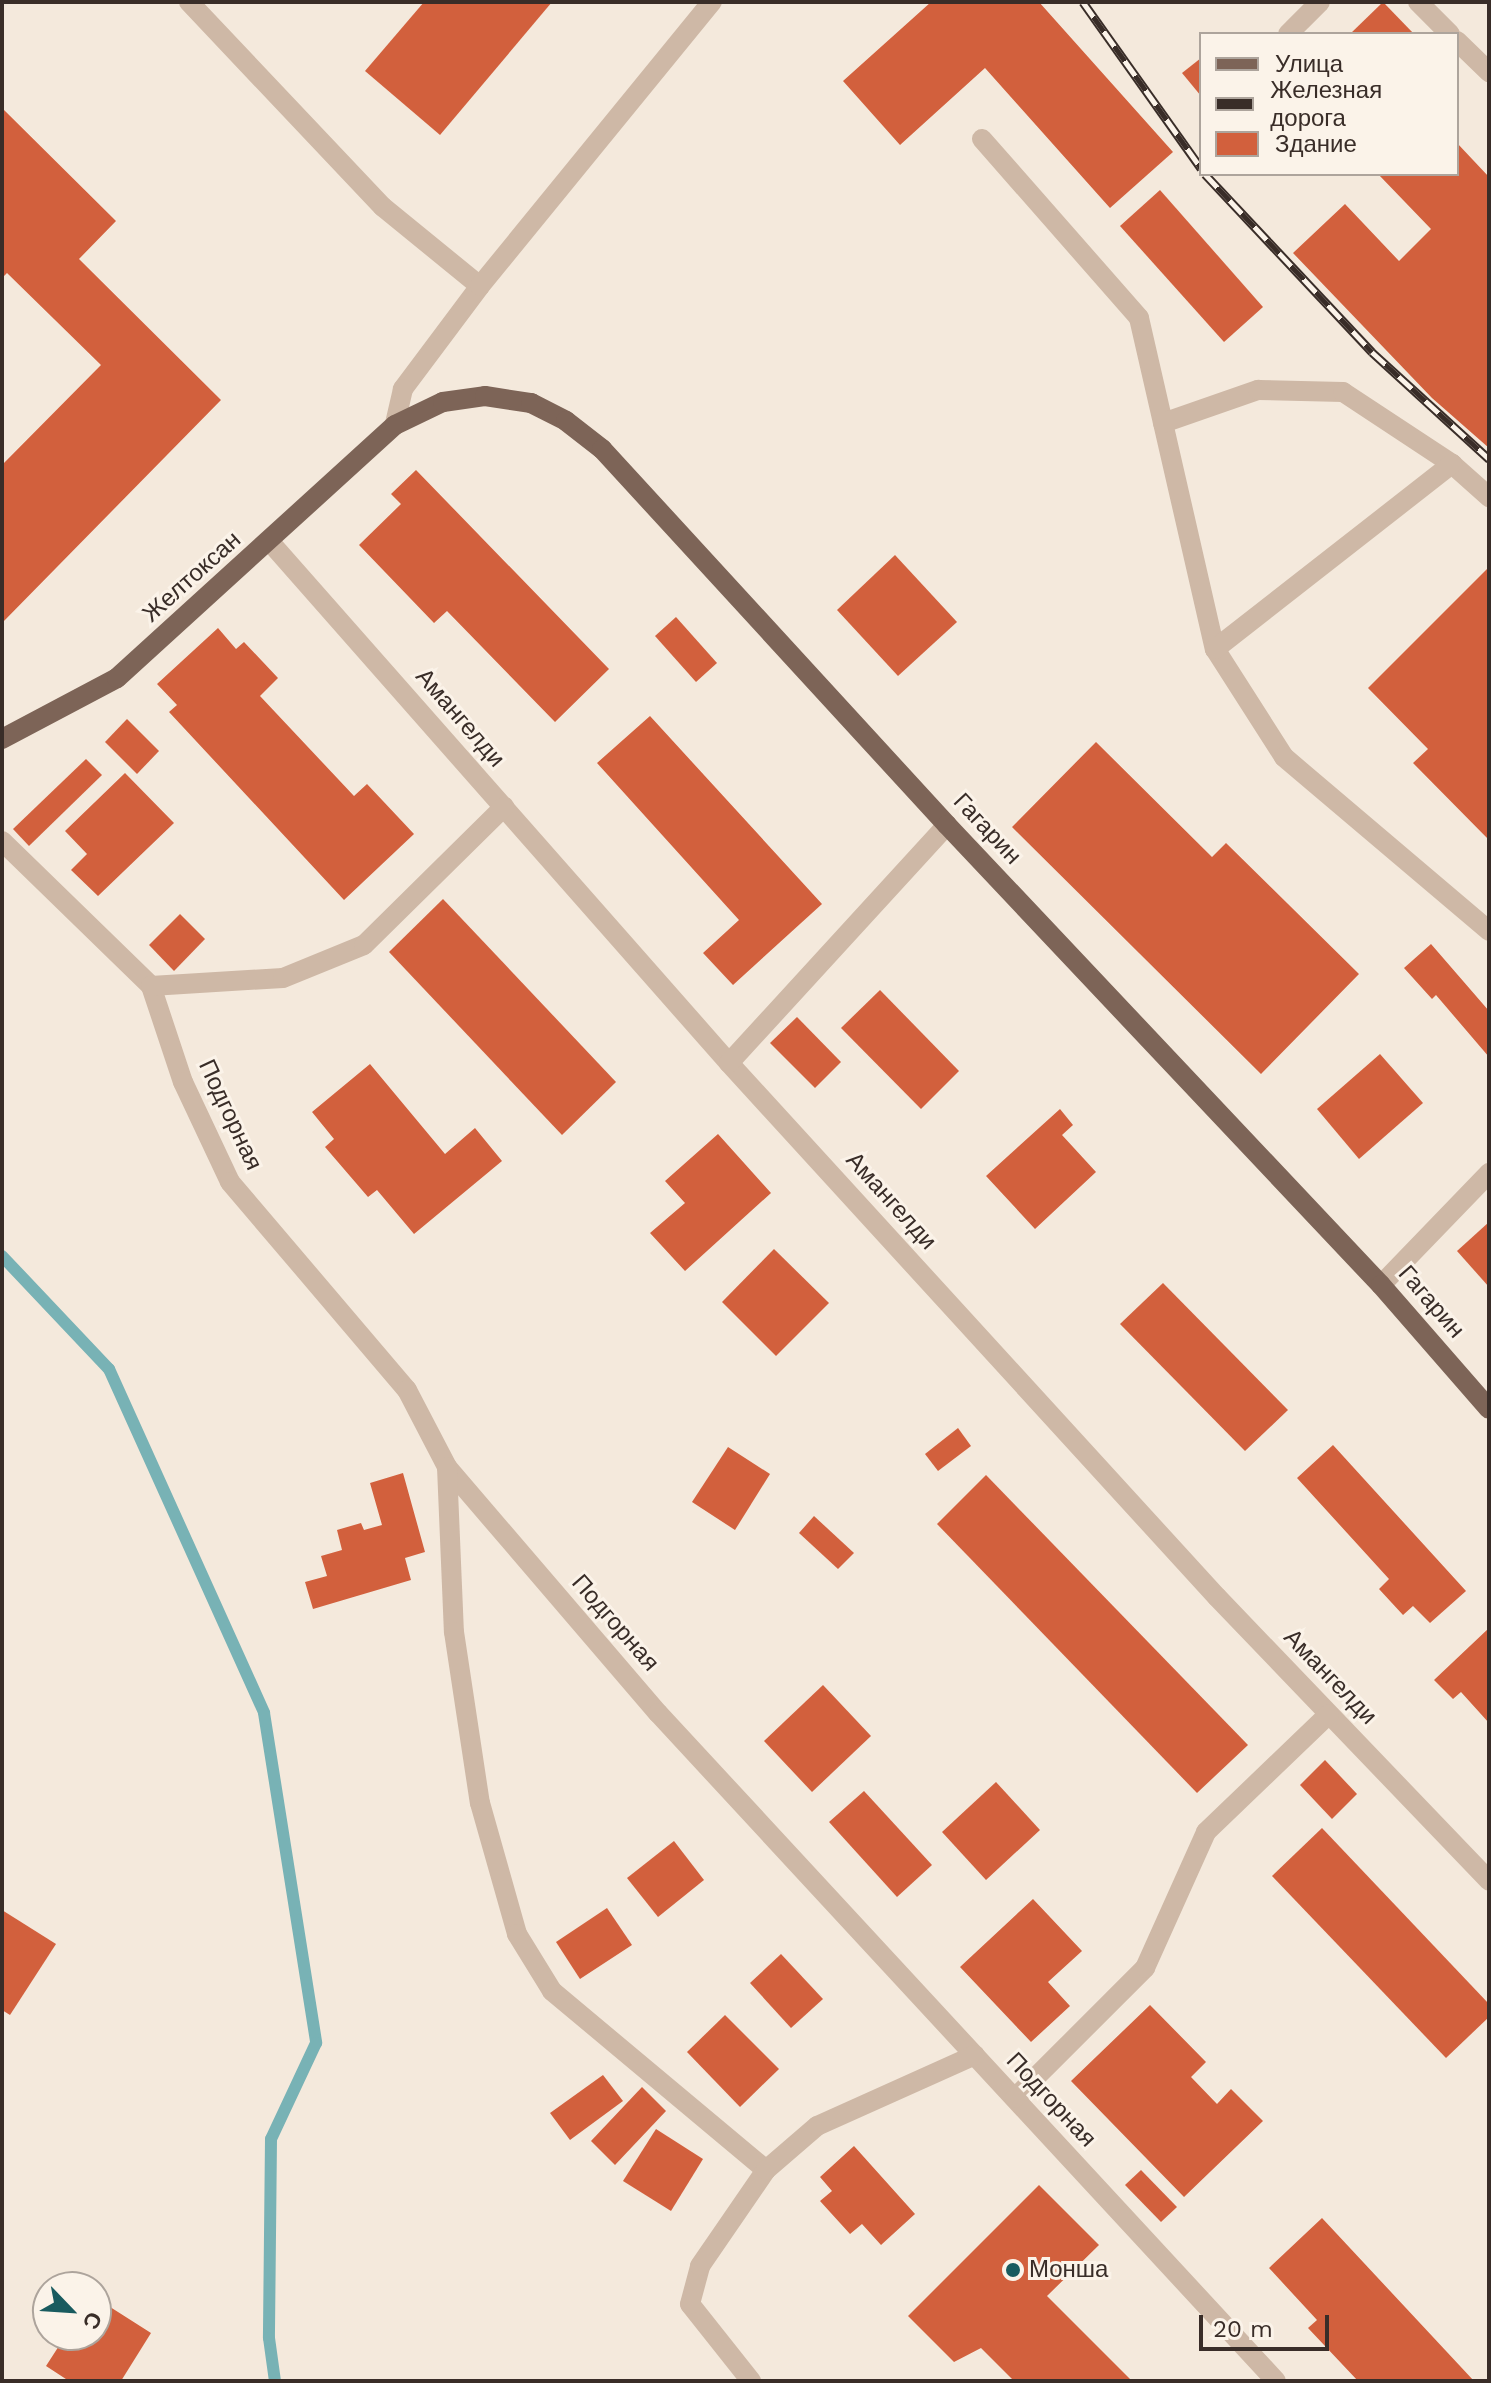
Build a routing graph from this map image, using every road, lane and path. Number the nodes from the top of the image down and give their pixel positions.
1 (189, 2) edge
2 (712, 2) edge
3 (1320, 2) edge
4 (1418, 2) edge
5 (1290, 32) edge
6 (1448, 32) edge
7 (1459, 43) edge
8 (1489, 72) edge
9 (982, 139) dead end
10 (480, 286) junction
11 (1163, 423) junction
12 (395, 425) junction
13 (1452, 464) junction
14 (1489, 497) edge
15 (270, 542) junction
16 (1215, 649) junction
17 (3, 737) edge
18 (504, 807) junction
19 (947, 825) junction
20 (2, 841) edge
21 (1489, 931) edge
22 (151, 986) junction
23 (729, 1063) junction
24 (1489, 1173) edge
25 (1381, 1285) junction
26 (1489, 1409) edge
27 (447, 1467) junction
28 (1329, 1714) junction
29 (1489, 1881) edge
30 (975, 2055) junction
31 (1015, 2098) junction
32 (766, 2170) junction
33 (751, 2381) edge
34 (1276, 2381) edge

1 - 10 street
2 - 10 street
3 - 5 street
4 - 6 street
7 - 8 street
9 - 11 street
10 - 12 street
11 - 13 street
11 - 16 street
12 - 15 main road, Желтоксан
12 - 19 main road, Гагарин
13 - 14 street
13 - 16 street
15 - 17 main road, Желтоксан
15 - 18 street, Амангелди
16 - 21 street
18 - 22 street
18 - 23 street, Амангелди
19 - 23 street
19 - 25 main road, Гагарин
20 - 22 street, Подгорная
22 - 27 street, Подгорная
23 - 28 street, Амангелди
24 - 25 street
25 - 26 main road, Гагарин
27 - 30 street, Подгорная
27 - 32 street
28 - 29 street, Амангелди
28 - 31 street
30 - 31 street, Подгорная
30 - 32 street
31 - 34 street, Подгорная
32 - 33 street

